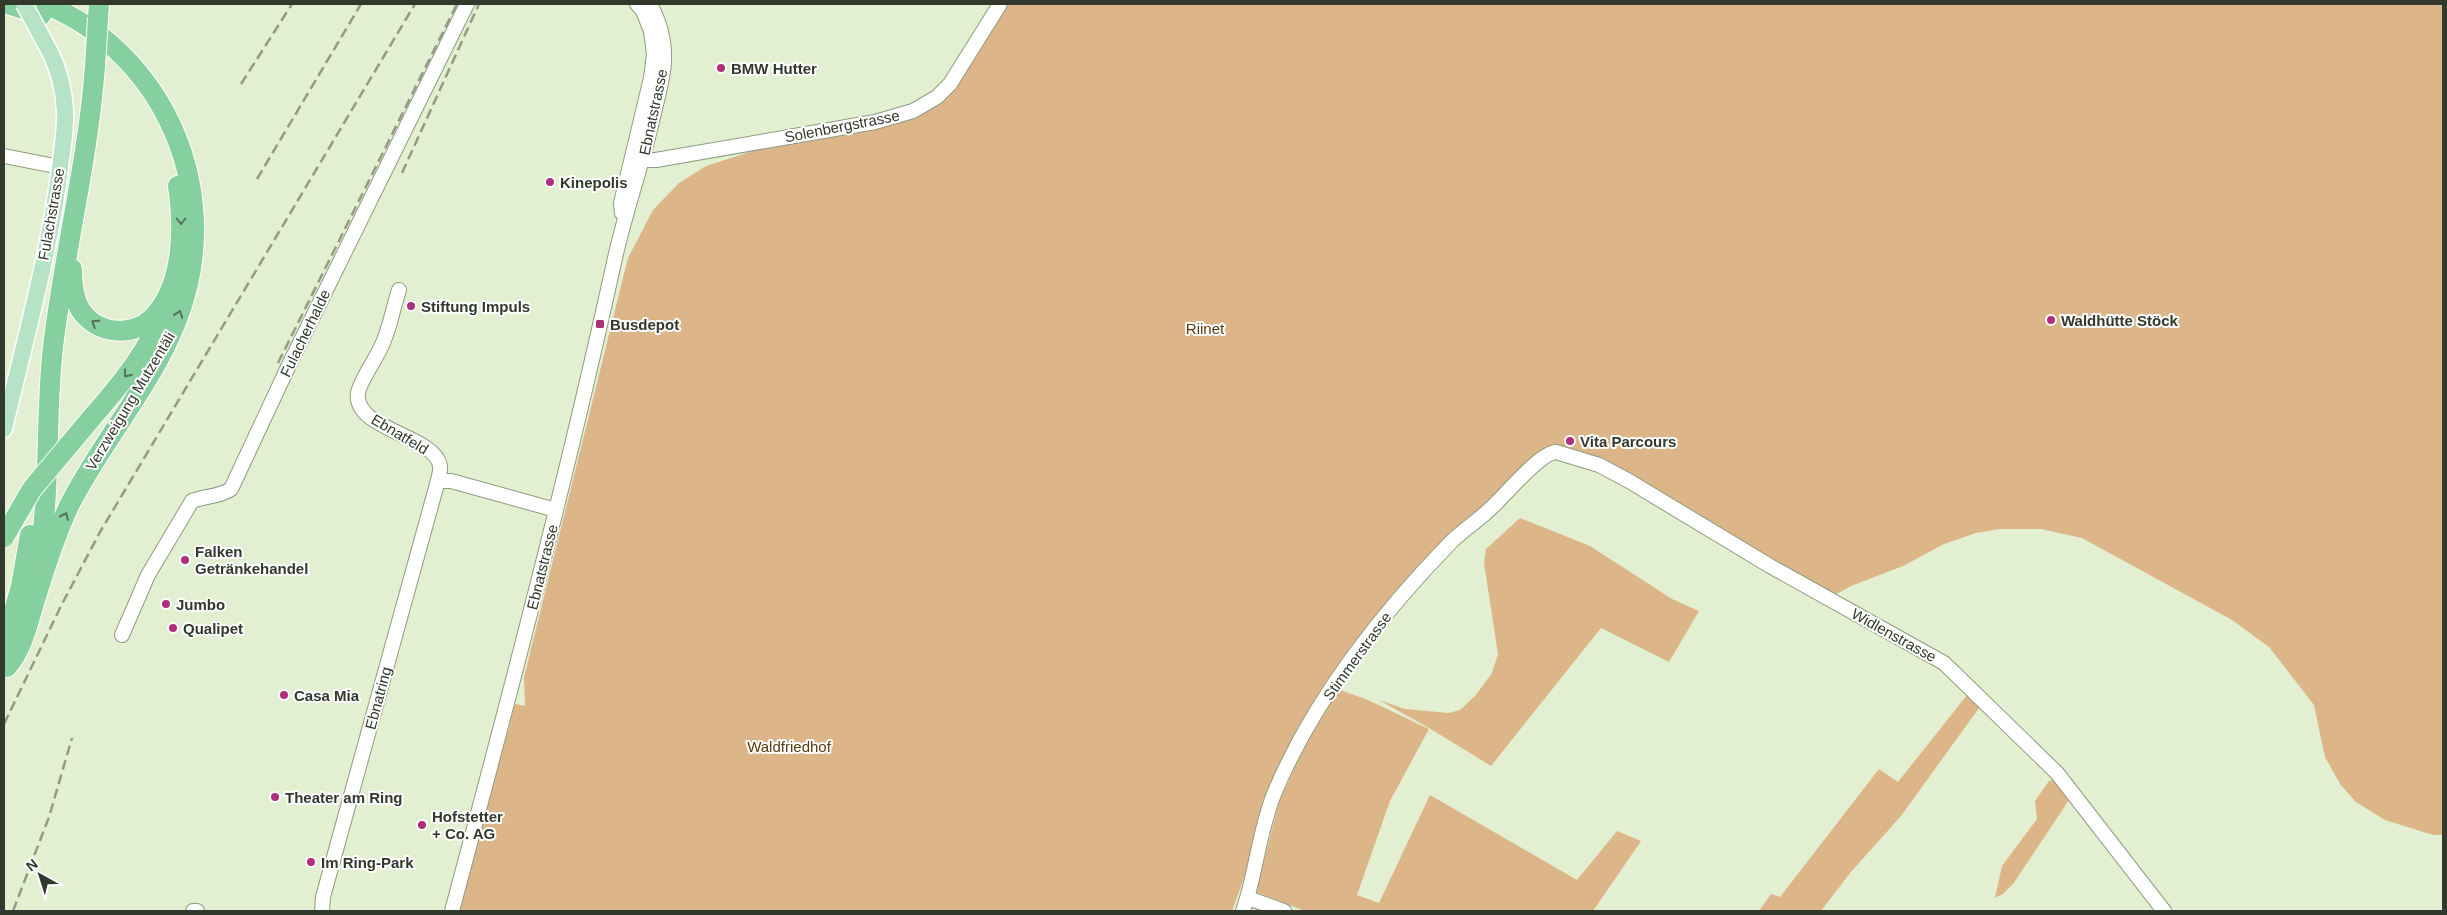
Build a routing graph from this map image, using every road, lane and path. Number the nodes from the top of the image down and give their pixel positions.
1 (8, 4) edge
2 (24, 4) edge
3 (45, 4) edge
4 (467, 4) edge
5 (637, 4) edge
6 (650, 4) edge
7 (1000, 4) edge
8 (94, 9) edge
9 (91, 63) junction
10 (4, 156) edge
11 (637, 158) junction
12 (60, 167) junction
13 (72, 229) junction
14 (172, 284) junction
15 (399, 290) dead end
16 (4, 429) edge
17 (1551, 452) joint
18 (440, 467) joint
19 (436, 484) junction
20 (556, 510) junction
21 (4, 537) edge
22 (122, 635) dead end
23 (4, 646) edge
24 (5, 671) edge
25 (1246, 905) edge
26 (193, 911) edge
27 (197, 911) edge
28 (322, 911) edge
29 (452, 911) edge
30 (1284, 911) edge
31 (2164, 911) edge

1 -> 14 highway
2 - 12 main road, Fulachstrasse, bridge
24 -> 3 highway, Verzweigung Mutzentäli
4 - 22 street, Fulacherhalde
5 - 11 street, Ebnatstrasse
6 - 11 street, Ebnatstrasse
7 - 11 street, Solenbergstrasse
8 - 9 highway
9 - 13 highway
9 - 23 highway
10 - 12 street
11 - 20 street, Ebnatstrasse
12 - 16 main road, Fulachstrasse
14 -> 13 highway
13 - 24 highway
14 -> 21 highway, Verzweigung Mutzentäli, bridge
15 - 18 street, Ebnatfeld
17 - 25 street, Stimmerstrasse
17 - 31 street, Widlenstrasse
18 - 19 street, Ebnatring
19 - 20 street
19 - 28 street, Ebnatring
20 - 29 street, Ebnatstrasse
25 - 30 street
26 - 27 street

